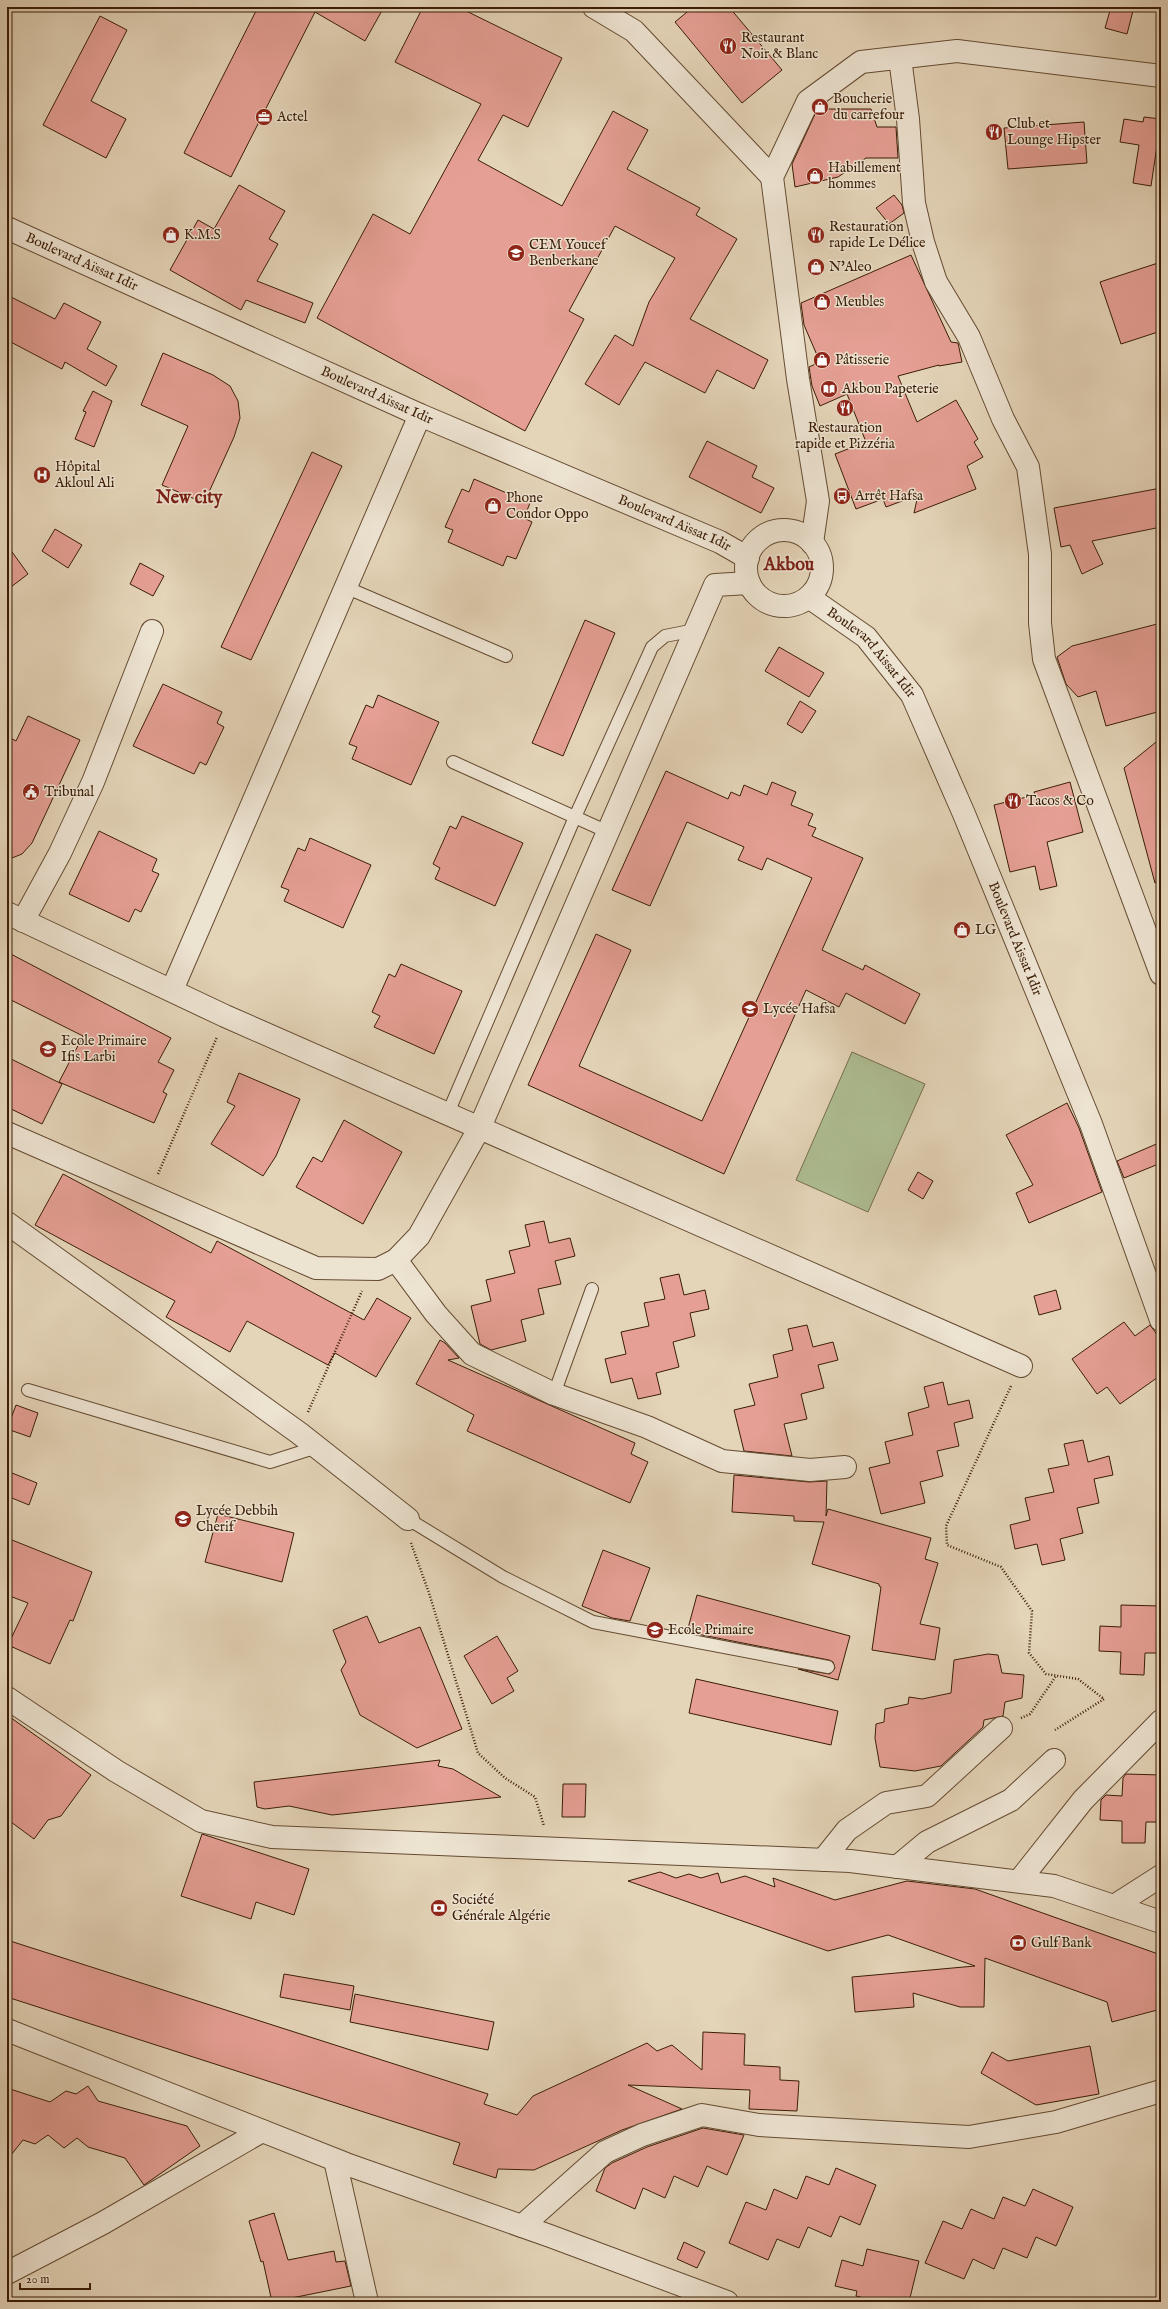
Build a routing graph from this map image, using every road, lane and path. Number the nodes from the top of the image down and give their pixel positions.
1 (594, 7) edge
2 (900, 58) junction
3 (1161, 76) edge
4 (772, 177) junction
5 (7, 228) edge
6 (420, 415) junction
7 (812, 542) junction
8 (748, 558) junction
9 (749, 583) junction
10 (345, 587) junction
11 (810, 598) junction
12 (152, 630) dead end
13 (695, 630) junction
14 (506, 656) dead end
15 (453, 762) dead end
16 (575, 817) junction
17 (608, 832) junction
18 (15, 917) edge
19 (1161, 974) edge
20 (172, 990) junction
21 (225, 1016) junction
22 (448, 1113) junction
23 (480, 1127) junction
24 (7, 1133) edge
25 (149, 1195) junction
26 (7, 1222) edge
27 (396, 1260) junction
28 (372, 1269) junction
29 (592, 1289) dead end
30 (1161, 1320) edge
31 (1021, 1366) joint
32 (28, 1390) dead end
33 (554, 1394) junction
34 (299, 1433) junction
35 (317, 1447) junction
36 (845, 1467) dead end
37 (408, 1519) junction
38 (828, 1667) dead end
39 (1056, 1676) junction
40 (7, 1698) edge
41 (1161, 1720) edge
42 (1001, 1728) joint
43 (1055, 1730) dead end
44 (1054, 1760) dead end
45 (552, 1850) junction
46 (823, 1860) junction
47 (896, 1866) junction
48 (1161, 1876) edge
49 (1019, 1881) junction
50 (1114, 1906) junction
51 (1161, 1922) edge
52 (7, 2030) edge
53 (1161, 2091) edge
54 (262, 2131) junction
55 (335, 2160) junction
56 (522, 2226) junction
57 (7, 2272) edge
58 (367, 2302) edge
59 (727, 2302) edge

1 - 4 street
2 - 3 street
2 - 4 street
2 - 19 street
4 - 7 street
5 - 6 street, Boulevard Aïssat Idir
6 - 8 street, Boulevard Aïssat Idir
6 - 10 street
7 - 8 street
7 - 11 street
8 - 9 street
9 - 11 street
9 - 13 street
10 - 14 lane
10 - 20 street
11 - 30 street, Boulevard Aissat Idir
12 - 18 street
13 - 16 lane
13 - 17 street
15 - 16 lane
16 - 17 lane
16 - 22 lane
17 - 23 street
18 - 20 street
20 - 21 street
21 - 22 street
21 - 25 path
22 - 23 street
23 - 27 street
23 - 31 street
24 - 25 street
25 - 28 street
26 - 34 street
27 - 28 street
27 - 33 street
28 - 34 path
29 - 33 lane
31 - 39 path
32 - 35 lane
33 - 36 street
34 - 35 street
35 - 37 street
37 - 38 lane
37 - 45 path
39 - 42 path
39 - 43 path
40 - 45 street
41 - 49 street
42 - 46 street
44 - 47 street
45 - 46 street
46 - 47 street
47 - 49 street
48 - 50 street
49 - 50 street
50 - 51 street
52 - 54 street
53 - 56 street
54 - 55 street
54 - 57 street
55 - 56 street
55 - 58 street
56 - 59 street

